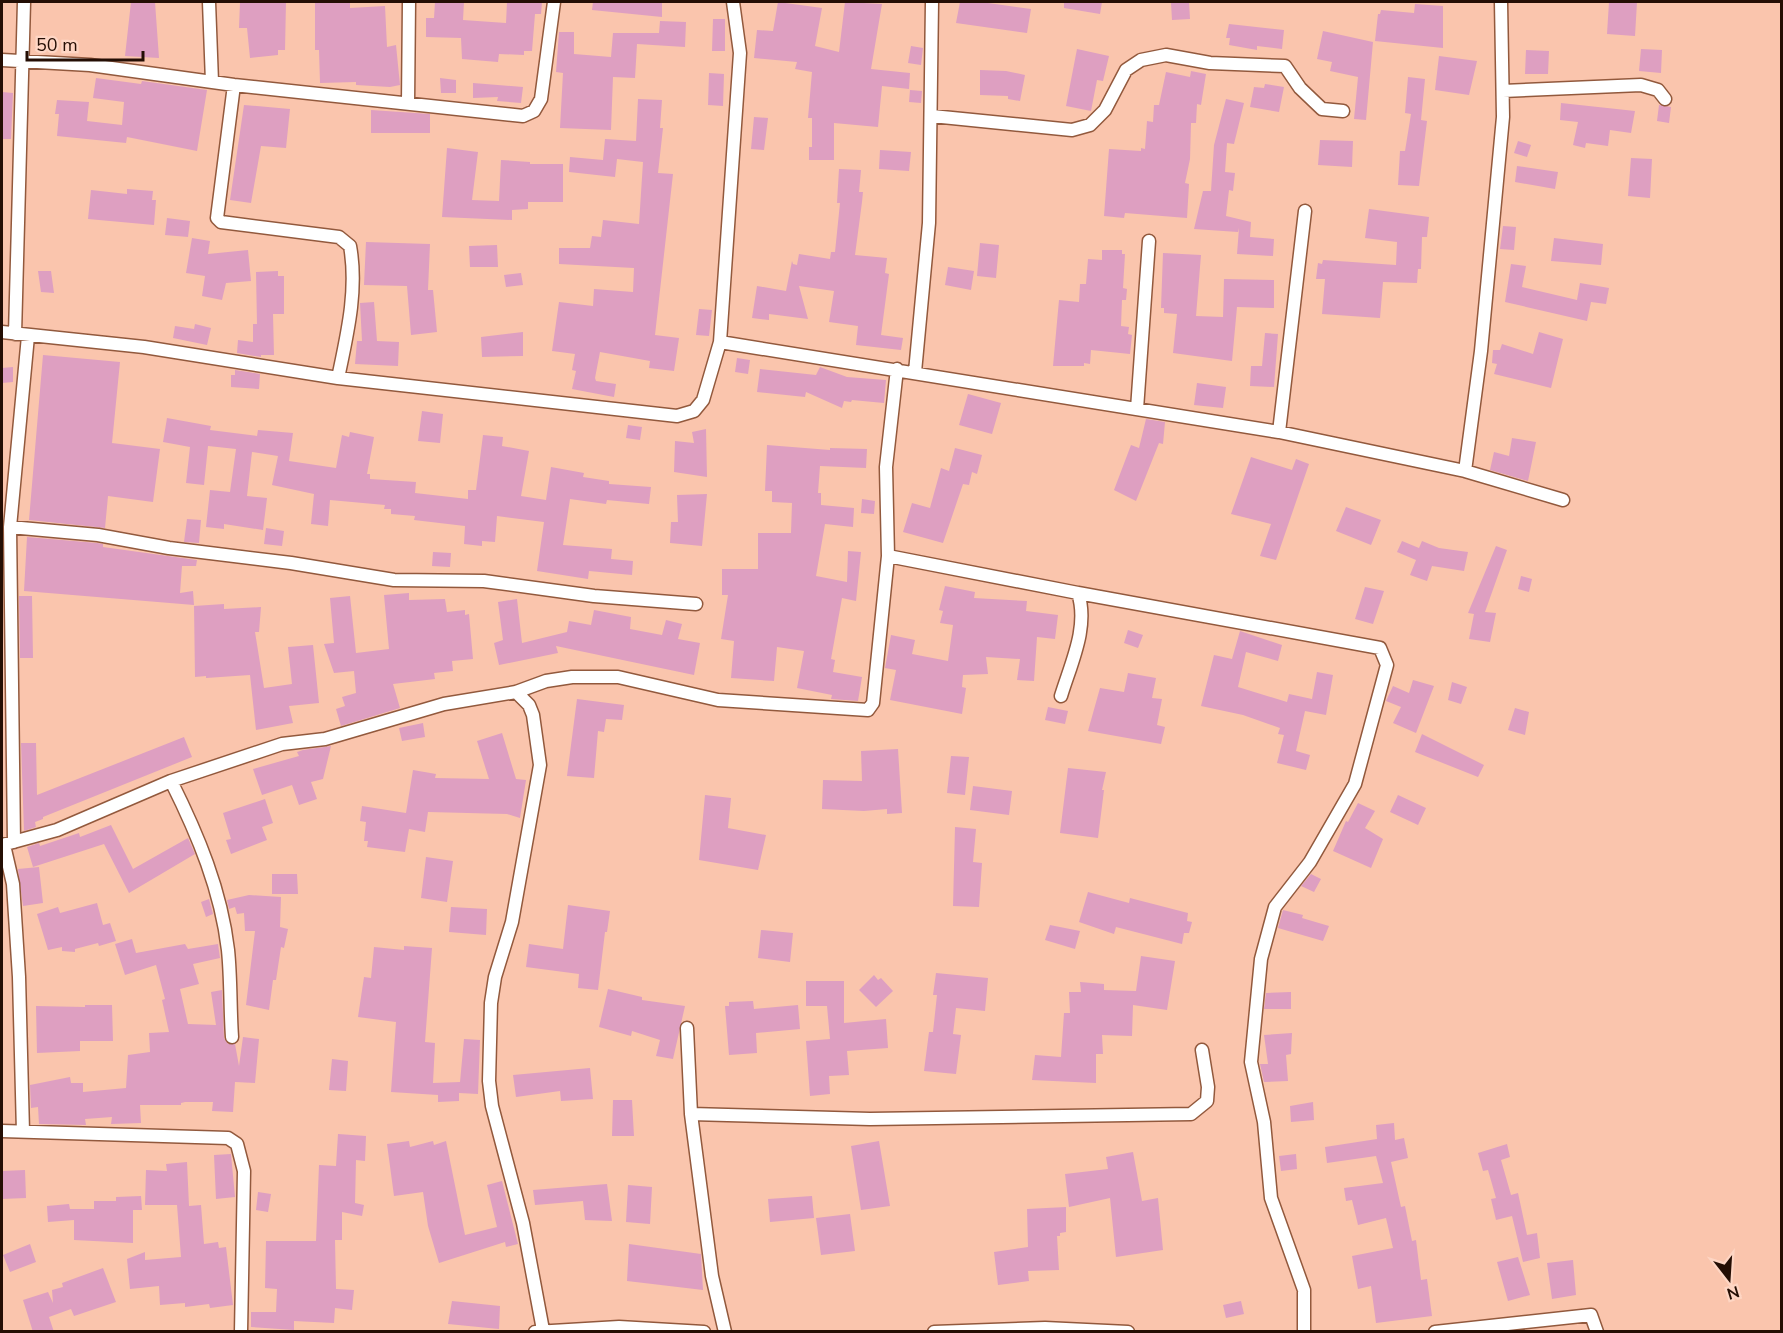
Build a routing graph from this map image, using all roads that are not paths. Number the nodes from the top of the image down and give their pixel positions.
1 (24, 2) edge
2 (209, 2) edge
3 (409, 2) edge
4 (554, 2) edge
5 (733, 2) edge
6 (932, 2) edge
7 (1501, 2) edge
8 (2, 60) edge
9 (22, 60) junction
10 (212, 82) junction
11 (234, 85) junction
12 (1503, 91) junction
13 (1665, 99) dead end
14 (408, 103) junction
15 (1343, 111) dead end
16 (932, 116) junction
17 (1305, 211) dead end
18 (1149, 241) dead end
19 (2, 332) edge
20 (22, 335) junction
21 (720, 342) junction
22 (897, 369) junction
23 (915, 372) junction
24 (338, 378) junction
25 (1137, 409) junction
26 (1279, 432) junction
27 (1465, 471) junction
28 (1563, 500) dead end
29 (10, 527) junction
30 (888, 556) junction
31 (1078, 593) junction
32 (696, 604) dead end
33 (516, 692) junction
34 (1061, 696) dead end
35 (171, 781) junction
36 (6, 844) edge
37 (687, 1028) dead end
38 (232, 1037) dead end
39 (1202, 1050) dead end
40 (691, 1114) junction
41 (2, 1131) edge
42 (23, 1132) junction
43 (539, 1331) edge
44 (950, 1331) edge
45 (241, 1332) edge
46 (704, 1332) edge
47 (725, 1332) edge
48 (934, 1332) edge
49 (1128, 1332) edge
50 (1304, 1332) edge
51 (1435, 1332) edge
52 (1597, 1332) edge

1 - 9 street
2 - 10 street
3 - 14 street
4 - 14 street
5 - 21 street
6 - 16 street
7 - 12 street
8 - 9 street
9 - 10 street
9 - 20 street
10 - 11 street
11 - 14 street
11 - 24 street
12 - 13 street
12 - 27 street
15 - 16 street
16 - 23 street
17 - 26 street
18 - 25 street
19 - 20 street
20 - 24 street
20 - 29 street
21 - 22 street
21 - 24 street
22 - 23 street
22 - 30 street
23 - 25 street
25 - 26 street
26 - 27 street
27 - 28 street
29 - 32 street
29 - 36 street
30 - 31 street
30 - 33 street
31 - 34 street
31 - 50 street
33 - 35 street
33 - 43 street
35 - 36 street
35 - 38 street
36 - 42 street
37 - 40 street
39 - 40 street
40 - 47 street
41 - 42 street
42 - 45 street
43 - 46 street
44 - 48 street
44 - 49 street
51 - 52 street

